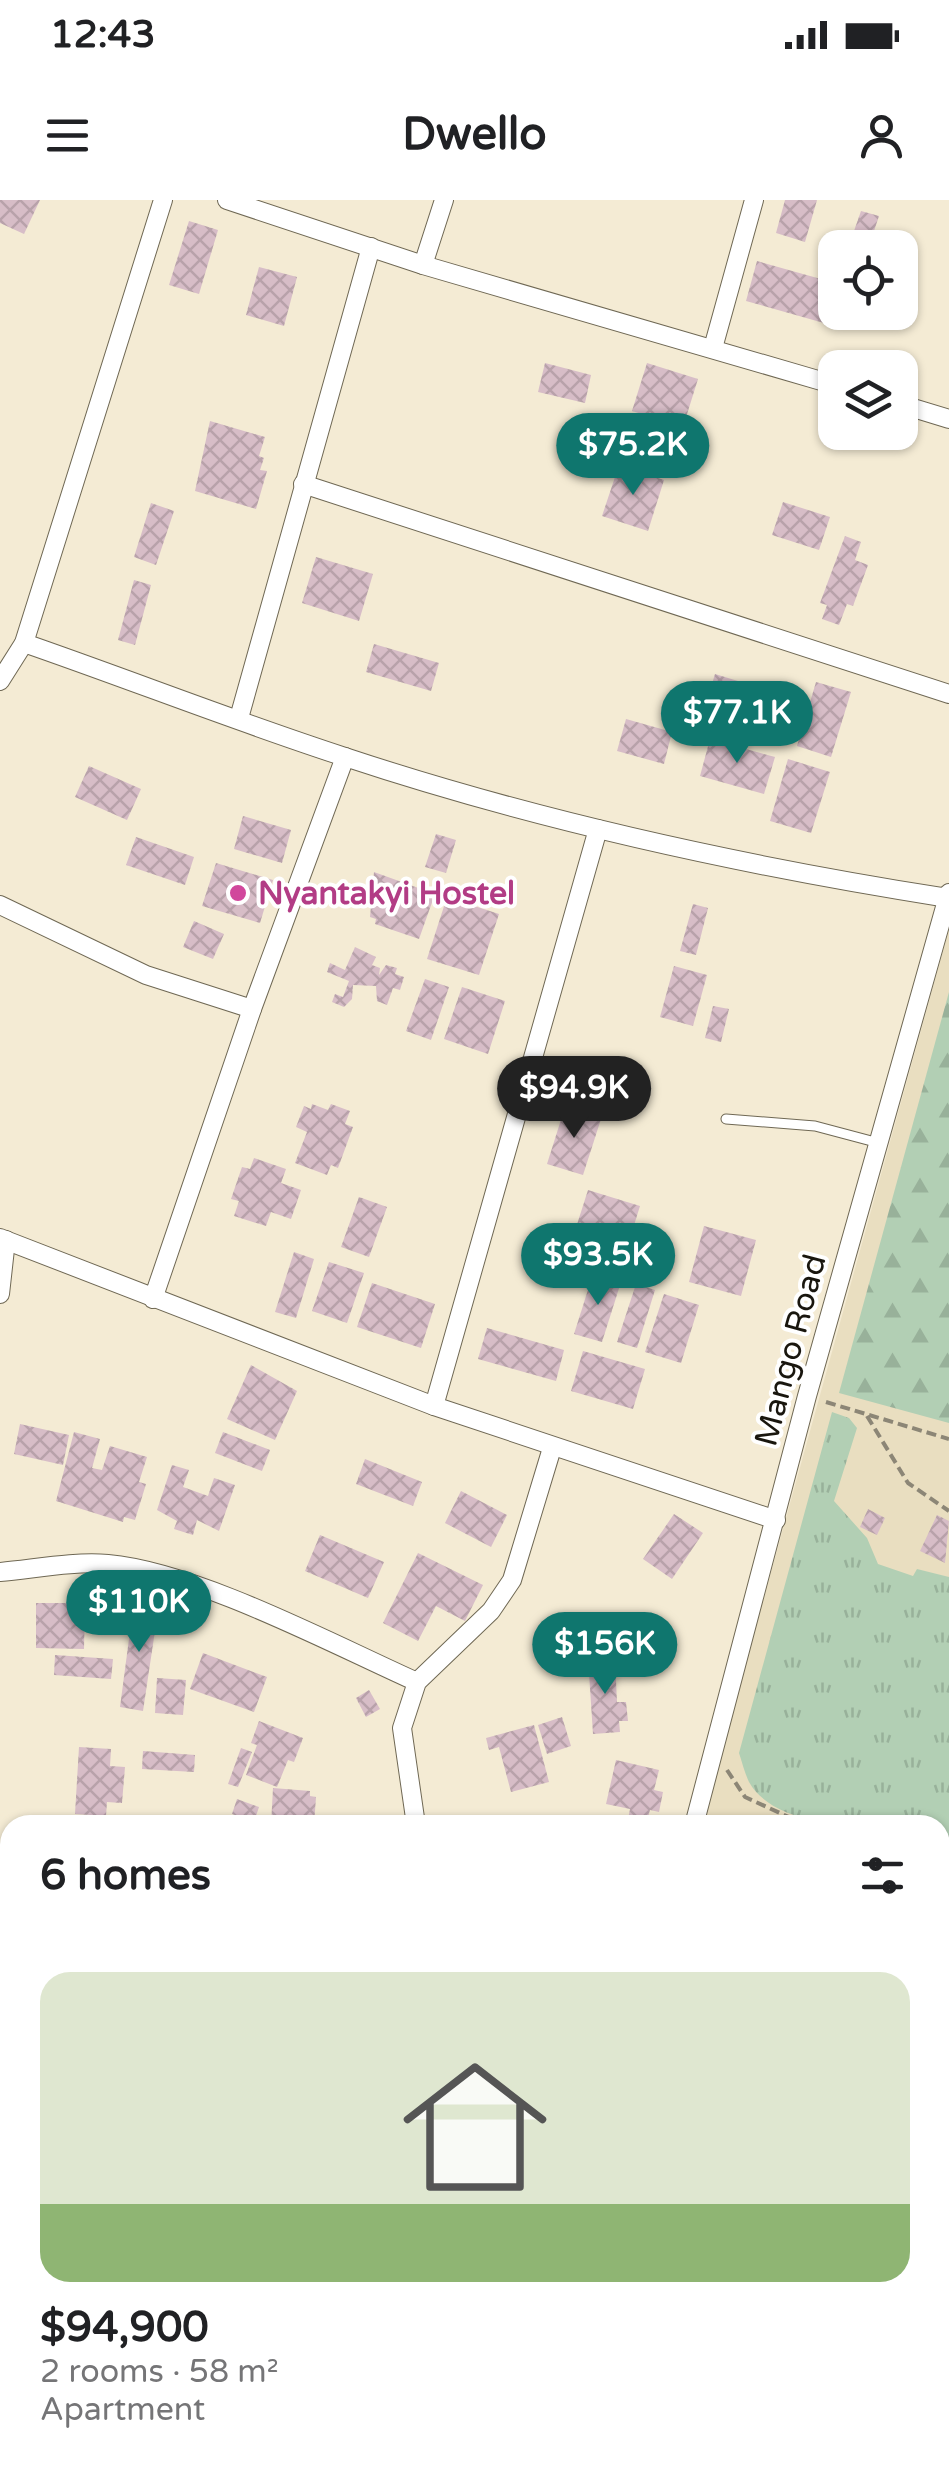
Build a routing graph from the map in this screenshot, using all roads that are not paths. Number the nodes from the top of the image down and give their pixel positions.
1 (162, 200) edge
2 (227, 200) edge
3 (444, 200) edge
4 (754, 200) edge
5 (252, 205) edge
6 (370, 248) junction
7 (423, 265) junction
8 (713, 348) junction
9 (818, 380) edge
10 (918, 410) edge
11 (949, 419) edge
12 (303, 484) junction
13 (24, 643) junction
14 (0, 681) edge
15 (949, 694) edge
16 (239, 718) junction
17 (345, 757) junction
18 (598, 829) junction
19 (948, 896) edge
20 (0, 905) edge
21 (252, 1009) junction
22 (726, 1119) dead end
23 (878, 1143) junction
24 (3, 1239) edge
25 (0, 1294) edge
26 (153, 1298) junction
27 (434, 1406) junction
28 (552, 1448) junction
29 (776, 1520) junction
30 (0, 1572) edge
31 (417, 1682) junction
32 (415, 1815) edge
33 (702, 1815) edge

1 - 13 street
2 - 5 street
3 - 7 street
4 - 8 street
5 - 6 street
6 - 7 street
6 - 12 street
7 - 8 street
8 - 9 street
10 - 11 street
12 - 15 street
12 - 16 street
13 - 14 street
13 - 16 street
16 - 17 street
17 - 18 street
17 - 21 street
18 - 19 street
18 - 27 street
19 - 23 street, Mango Road
20 - 21 street
21 - 26 street
22 - 23 lane
23 - 29 street, Mango Road
24 - 25 street
24 - 26 street
26 - 27 street
27 - 28 street
28 - 29 street
28 - 31 street
29 - 33 street, Mango Road
30 - 31 street
31 - 32 street

